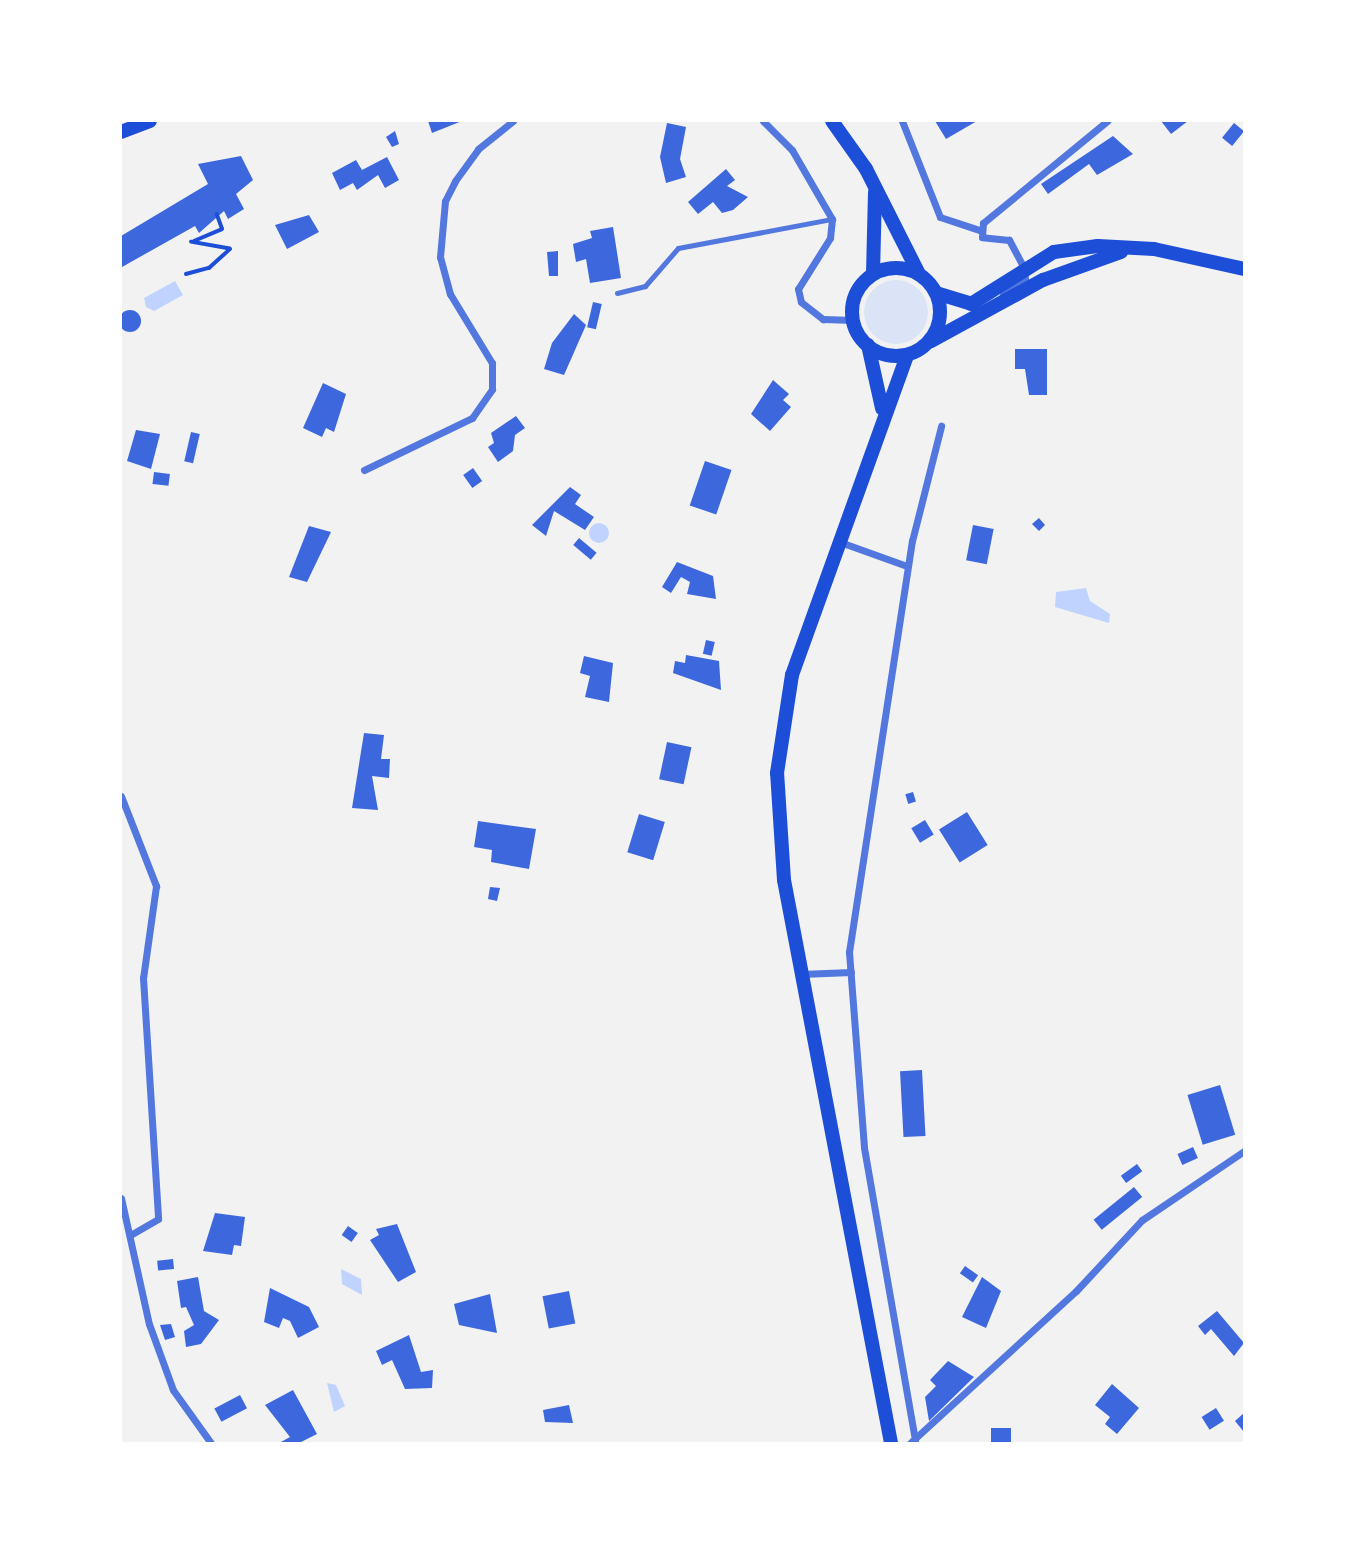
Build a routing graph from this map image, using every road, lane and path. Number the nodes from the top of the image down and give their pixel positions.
1 (150, 121) edge
2 (513, 121) edge
3 (764, 121) edge
4 (832, 121) edge
5 (902, 121) edge
6 (1107, 121) edge
7 (121, 132) edge
8 (874, 184) junction
9 (217, 215) dead end
10 (832, 219) junction
11 (979, 230) junction
12 (1125, 250) junction
13 (1024, 268) junction
14 (1244, 269) edge
15 (186, 274) dead end
16 (873, 274) junction
17 (919, 274) junction
18 (617, 293) dead end
19 (936, 293) junction
20 (997, 309) junction
21 (853, 320) junction
22 (929, 342) junction
23 (868, 345) junction
24 (907, 355) junction
25 (882, 409) junction
26 (941, 426) dead end
27 (364, 470) dead end
28 (840, 542) junction
29 (907, 566) junction
30 (121, 796) edge
31 (851, 972) junction
32 (800, 974) junction
33 (1244, 1151) edge
34 (121, 1198) edge
35 (132, 1234) junction
36 (912, 1442) edge
37 (211, 1443) edge
38 (891, 1443) edge

1 - 7 main road
2 - 27 street
3 - 10 street
4 - 8 main road
5 - 11 street
6 - 11 street
8 - 16 main road
8 - 17 main road
9 - 15 path
10 - 18 lane
10 - 21 street
11 - 13 street
12 - 13 main road
12 - 14 main road
12 - 20 main road
13 - 19 main road
13 - 20 street
16 - 17 main road
16 - 21 main road
17 - 19 main road
19 - 22 main road
20 - 22 main road
21 - 23 main road
22 - 24 main road
23 - 24 main road
23 - 25 main road
24 - 25 main road
25 - 28 main road
26 - 29 street
28 - 29 street
28 - 32 main road
29 - 31 street
30 - 35 street
31 - 32 street
31 - 36 street
32 - 38 main road
33 - 36 street
34 - 35 street
35 - 37 street

